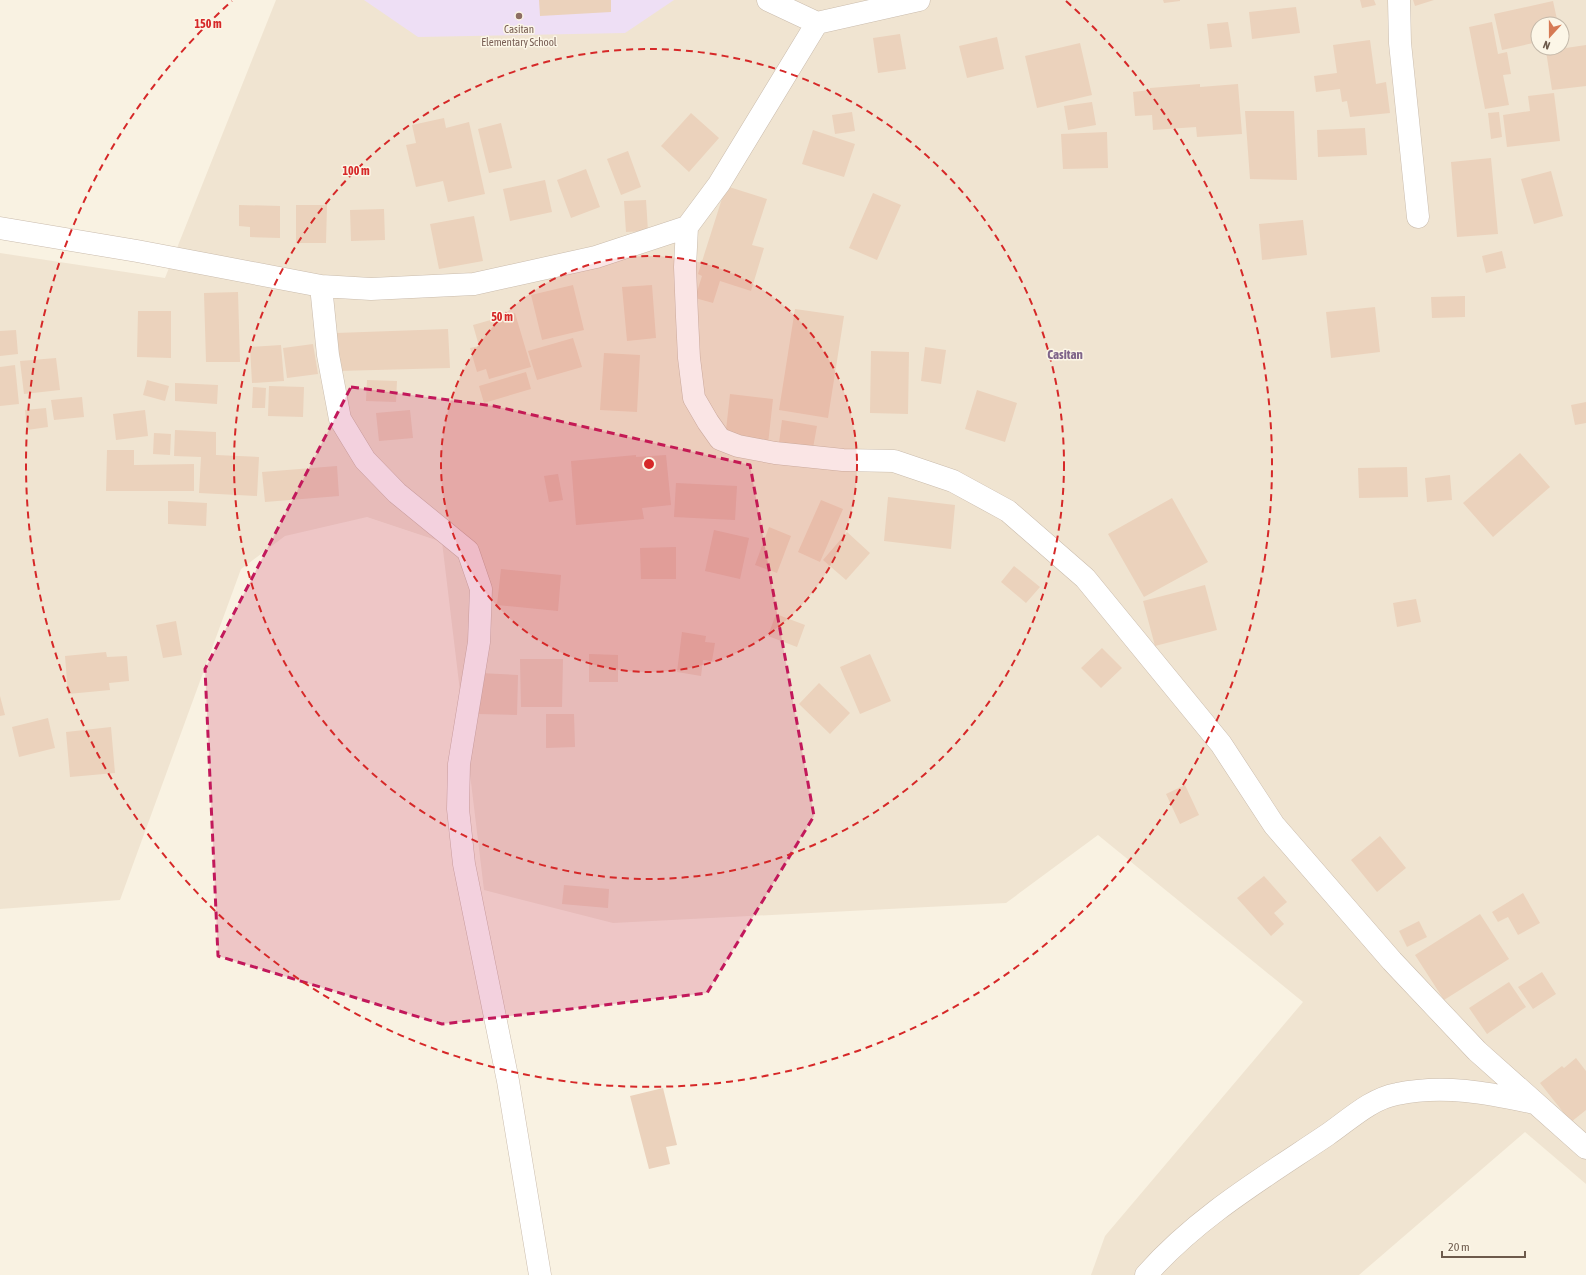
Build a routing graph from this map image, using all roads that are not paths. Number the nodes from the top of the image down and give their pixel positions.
1 (768, 0) edge
2 (919, 0) edge
3 (1399, 0) edge
4 (817, 23) junction
5 (1418, 217) dead end
6 (687, 227) junction
7 (0, 228) edge
8 (321, 286) junction
9 (1536, 1103) junction
10 (1586, 1148) edge
11 (540, 1275) edge
12 (1146, 1275) edge

1 - 4 street
2 - 4 street
3 - 5 street
4 - 6 street
6 - 8 street
6 - 9 street
7 - 8 street
8 - 11 street
9 - 10 street
9 - 12 street

